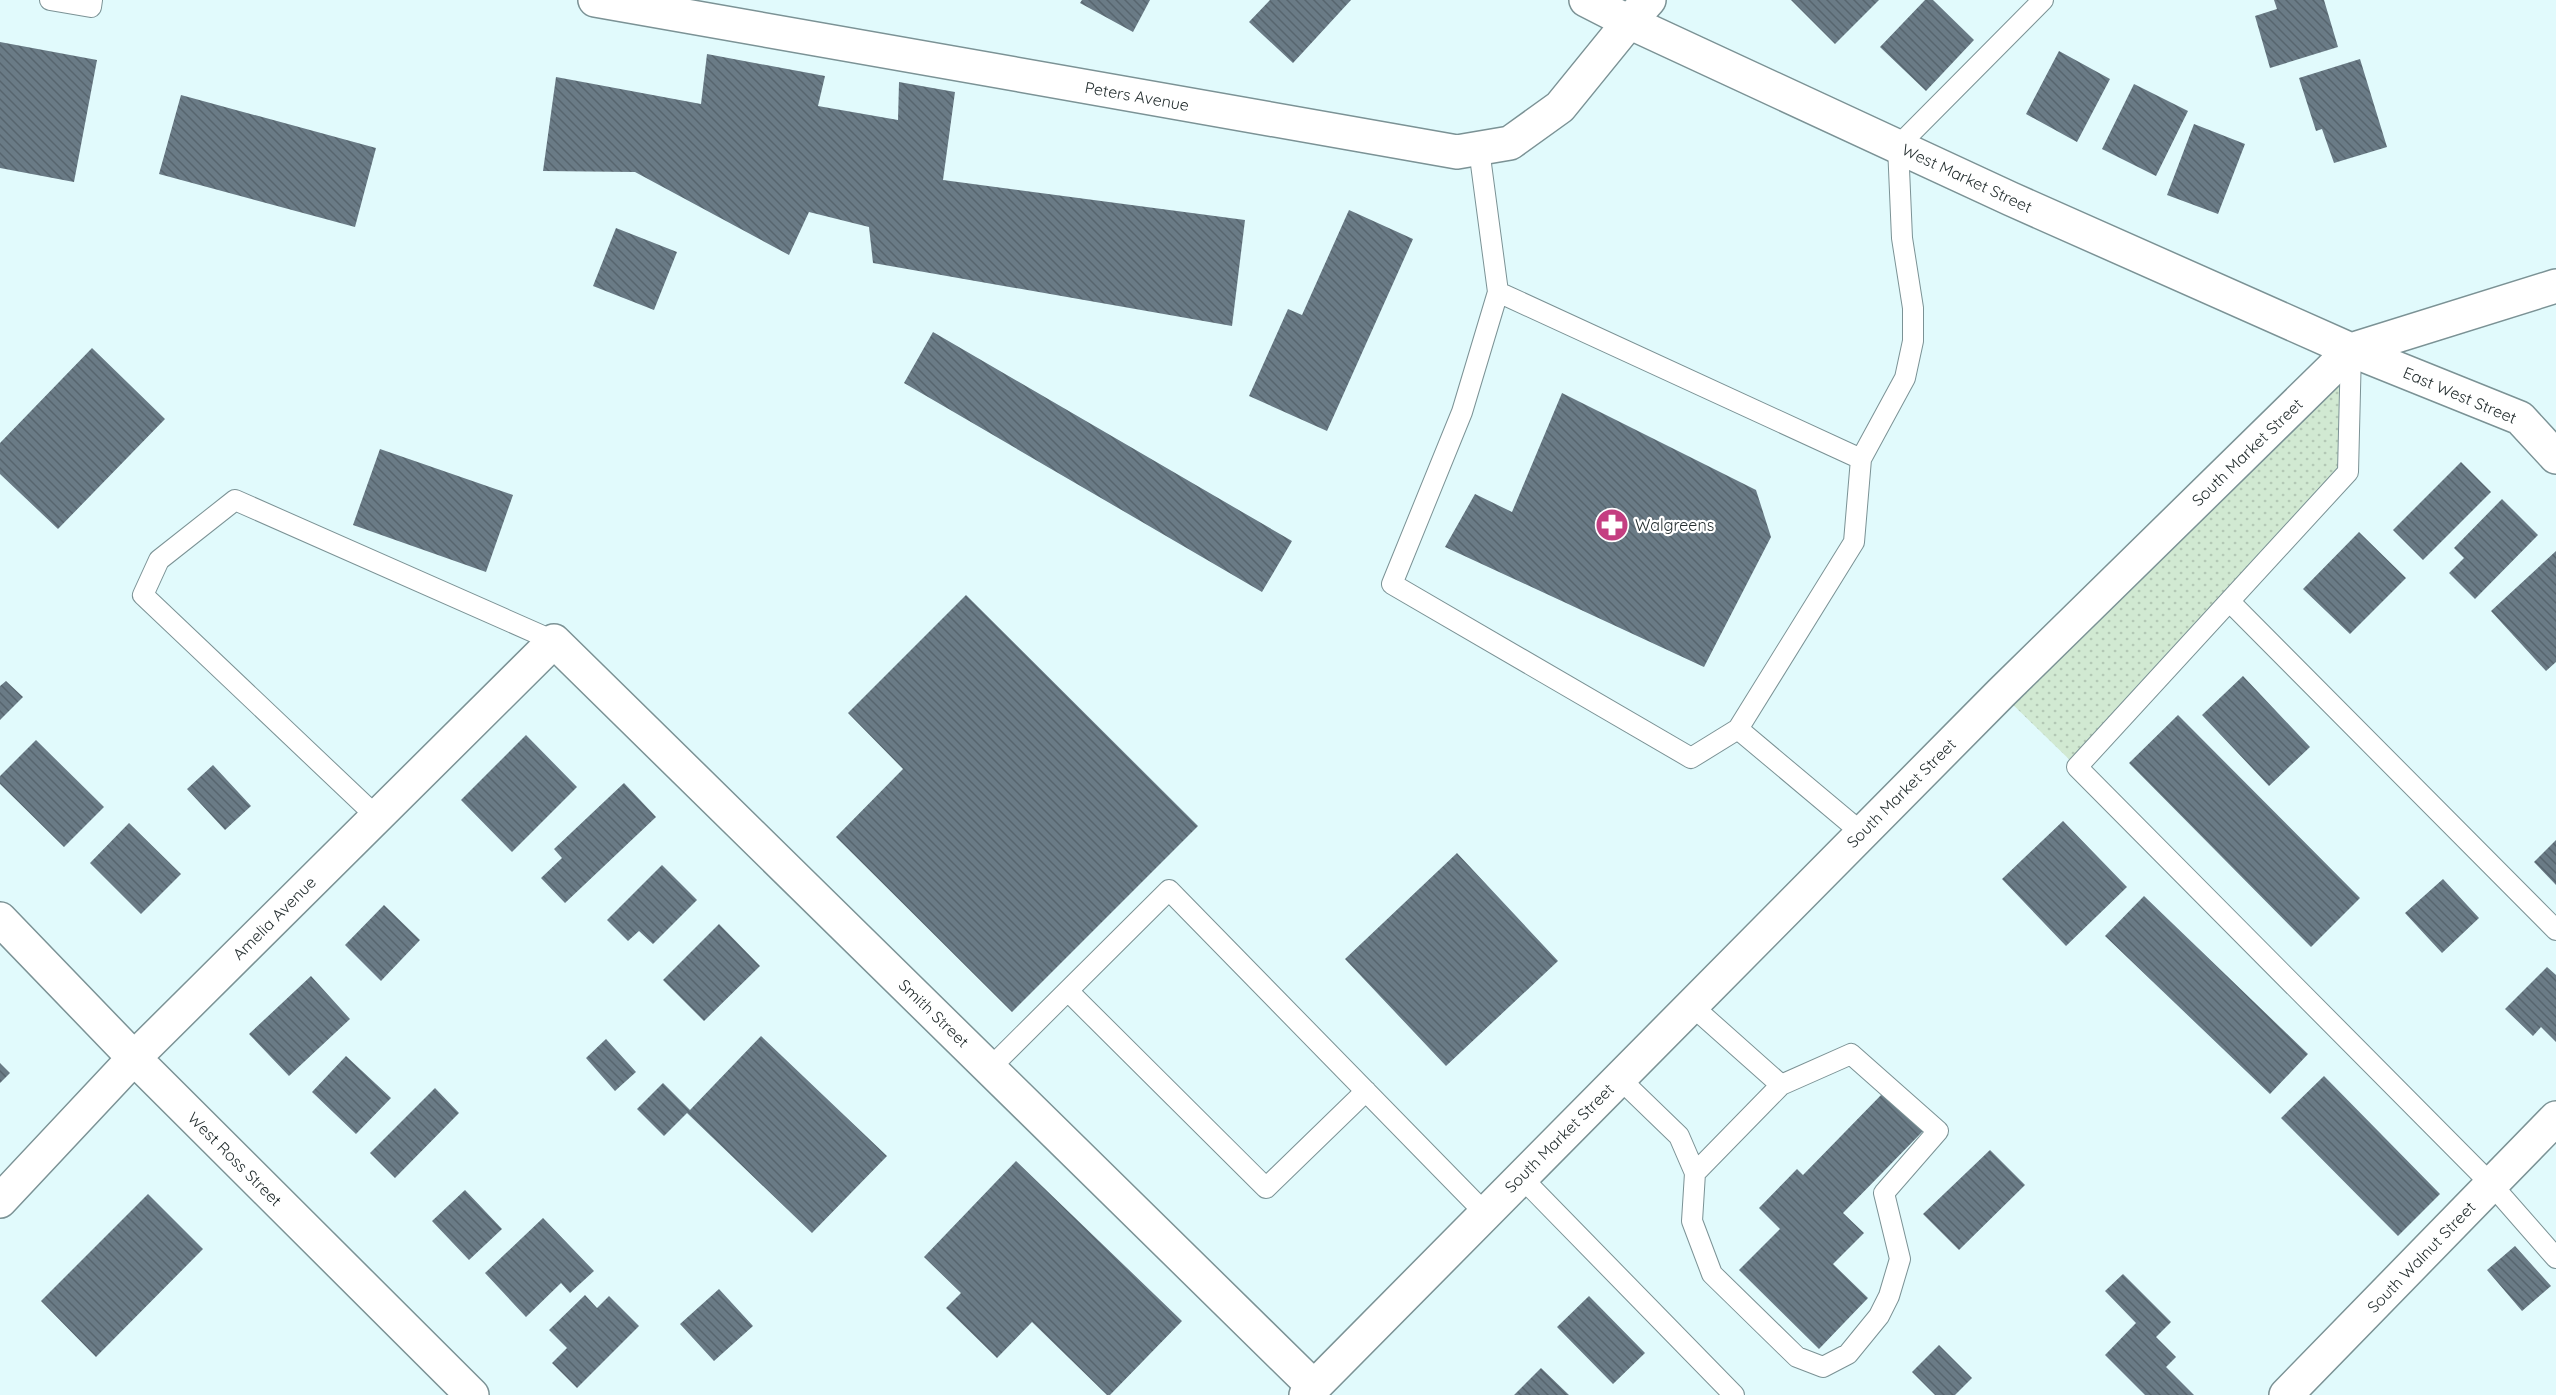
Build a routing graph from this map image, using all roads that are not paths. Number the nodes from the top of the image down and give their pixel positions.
1 (50, 0) edge
2 (92, 0) edge
3 (595, 0) edge
4 (1586, 0) edge
5 (2043, 0) edge
6 (1639, 11) edge
7 (1898, 146) junction
8 (1479, 149) junction
9 (2556, 286) edge
10 (1498, 292) junction
11 (2351, 350) junction
12 (2556, 457) edge
13 (1861, 459) junction
14 (2230, 602) junction
15 (554, 640) junction
16 (1738, 729) junction
17 (376, 817) junction
18 (1862, 833) junction
19 (0, 919) edge
20 (2556, 930) edge
21 (1068, 991) junction
22 (1691, 1005) junction
23 (134, 1058) junction
24 (990, 1068) junction
25 (1619, 1078) junction
26 (1780, 1085) junction
27 (1366, 1091) junction
28 (2556, 1118) edge
29 (1695, 1173) junction
30 (1521, 1177) junction
31 (2492, 1185) junction
32 (0, 1201) edge
33 (1485, 1213) junction
34 (2556, 1258) edge
35 (1310, 1390) edge
36 (472, 1395) edge
37 (1734, 1395) edge
38 (2286, 1395) edge

1 - 2 lane
3 - 8 street, Peters Avenue
4 - 6 street, West Market Street
5 - 7 lane
6 - 7 street, West Market Street
6 - 8 street, Peters Avenue
7 - 11 street, West Market Street
7 - 13 lane
8 - 10 lane
9 - 11 street, South Market Street
10 - 13 lane
10 - 16 lane
11 - 12 street, East West Street
11 - 14 lane
11 - 18 street, South Market Street
13 - 16 lane
14 - 20 lane
14 - 31 lane
15 - 17 street, Amelia Avenue
15 - 17 lane
15 - 24 street, Smith Street
16 - 18 lane
17 - 23 street, Amelia Avenue
18 - 22 street, South Market Street
19 - 23 street, West Ross Street
21 - 24 lane
21 - 27 lane
21 - 27 lane
22 - 25 street, South Market Street
22 - 26 lane
23 - 32 street, Amelia Avenue
23 - 36 street, West Ross Street
24 - 35 street, Smith Street
25 - 29 lane
25 - 30 street, South Market Street
26 - 29 lane
26 - 29 lane
27 - 33 lane
28 - 31 street, South Walnut Street
30 - 33 street, South Market Street
30 - 37 lane
31 - 34 lane
31 - 38 street, South Walnut Street
33 - 35 street, South Market Street

